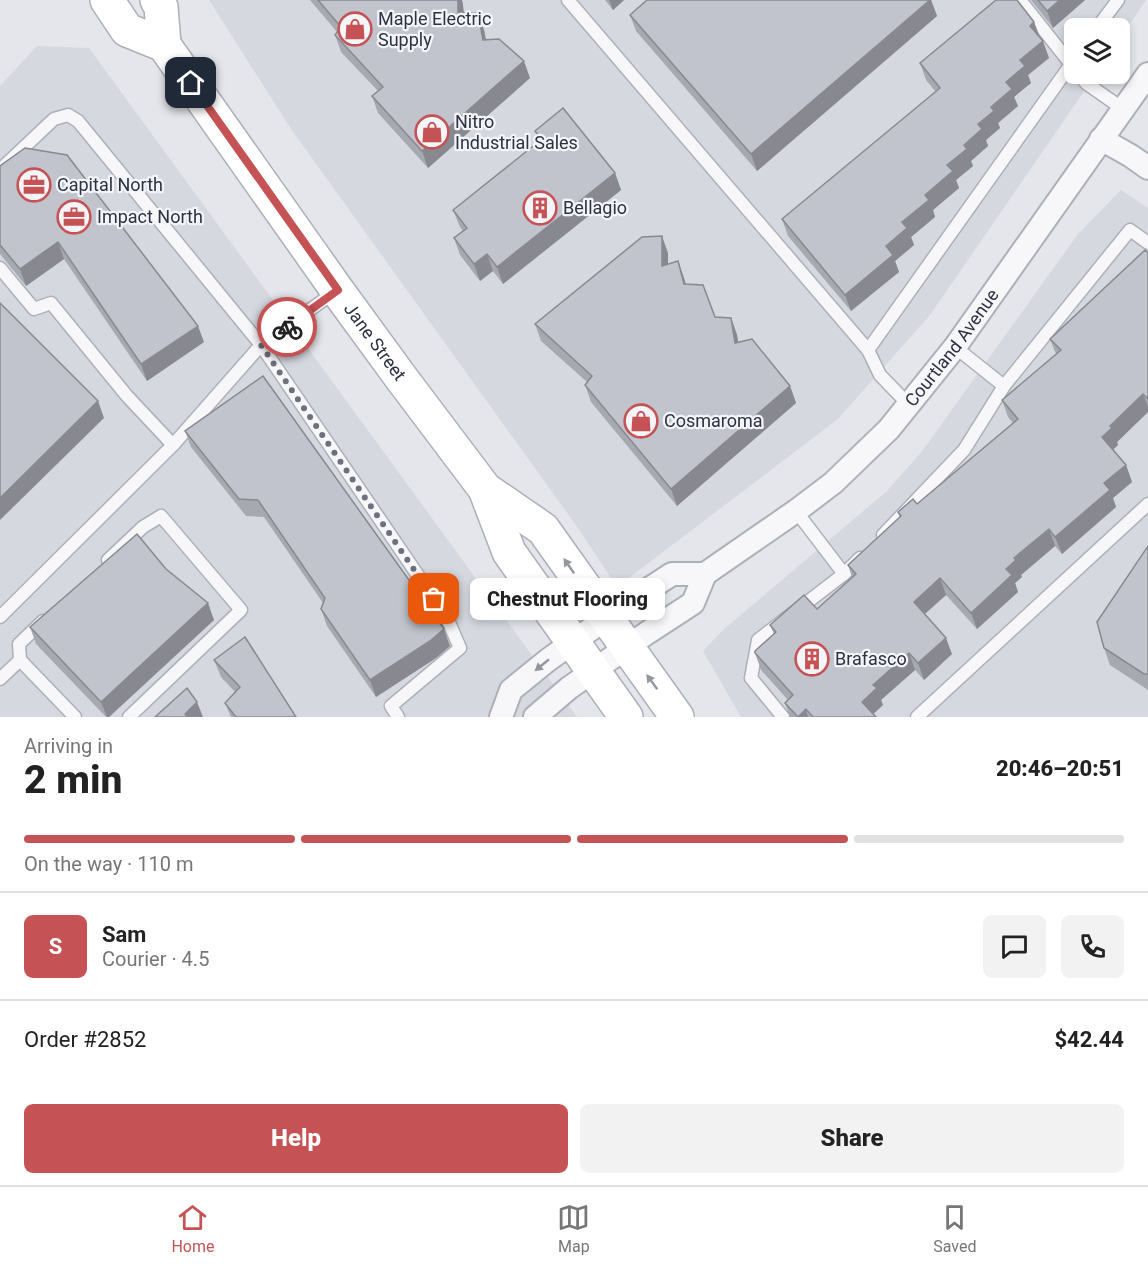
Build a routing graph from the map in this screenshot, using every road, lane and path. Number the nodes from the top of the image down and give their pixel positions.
1 (107, 0) edge
2 (157, 0) edge
3 (568, 0) edge
4 (1020, 0) edge
5 (1118, 0) edge
6 (1104, 18) edge
7 (164, 45) junction
8 (1064, 54) edge
9 (1148, 74) edge
10 (1064, 80) edge
11 (1089, 84) edge
12 (1123, 110) junction
13 (1101, 139) junction
14 (1148, 168) edge
15 (0, 170) edge
16 (1148, 243) edge
17 (0, 268) edge
18 (338, 290) junction
19 (261, 345) junction
20 (955, 346) junction
21 (868, 350) junction
22 (1004, 386) junction
23 (909, 405) junction
24 (173, 445) junction
25 (485, 489) junction
26 (1148, 504) edge
27 (796, 511) junction
28 (102, 566) edge
29 (705, 574) junction
30 (844, 574) junction
31 (52, 613) edge
32 (0, 616) edge
33 (606, 618) junction
34 (573, 642) junction
35 (627, 648) junction
36 (20, 660) junction
37 (593, 671) junction
38 (0, 679) edge
39 (75, 717) edge
40 (129, 717) edge
41 (398, 717) edge
42 (501, 717) edge
43 (535, 717) edge
44 (626, 717) edge
45 (677, 717) edge
46 (783, 717) edge
47 (917, 717) edge

1 - 7 main road
2 - 7 main road
3 - 21 lane
4 - 8 lane
5 - 6 lane
7 - 18 main road, Jane Street
9 - 12 street, Courtland Avenue
10 - 21 lane
11 - 12 lane
12 - 13 street, Courtland Avenue
13 - 14 street
13 - 20 street, Courtland Avenue
15 - 19 lane
16 - 22 lane
17 - 24 lane
18 - 19 lane
18 - 25 main road, Jane Street
19 - 24 lane
19 - 41 lane
20 - 22 lane
20 - 23 street, Courtland Avenue
21 - 23 lane
22 - 30 lane
23 - 27 street, Courtland Avenue
24 - 32 lane
33 -> 25 main road, Jane Street
25 - 34 main road, Jane Street
26 - 47 lane
27 - 29 street, Courtland Avenue
27 - 30 lane
28 - 40 lane
29 - 33 street
29 - 35 street
30 - 46 lane
31 - 36 lane
33 - 34 street
33 - 35 main road, Jane Street
34 - 37 main road, Jane Street
34 -> 42 street
35 - 37 street
45 -> 35 main road, Jane Street
36 - 38 lane
36 - 39 lane
37 - 43 street
37 - 44 main road, Jane Street

